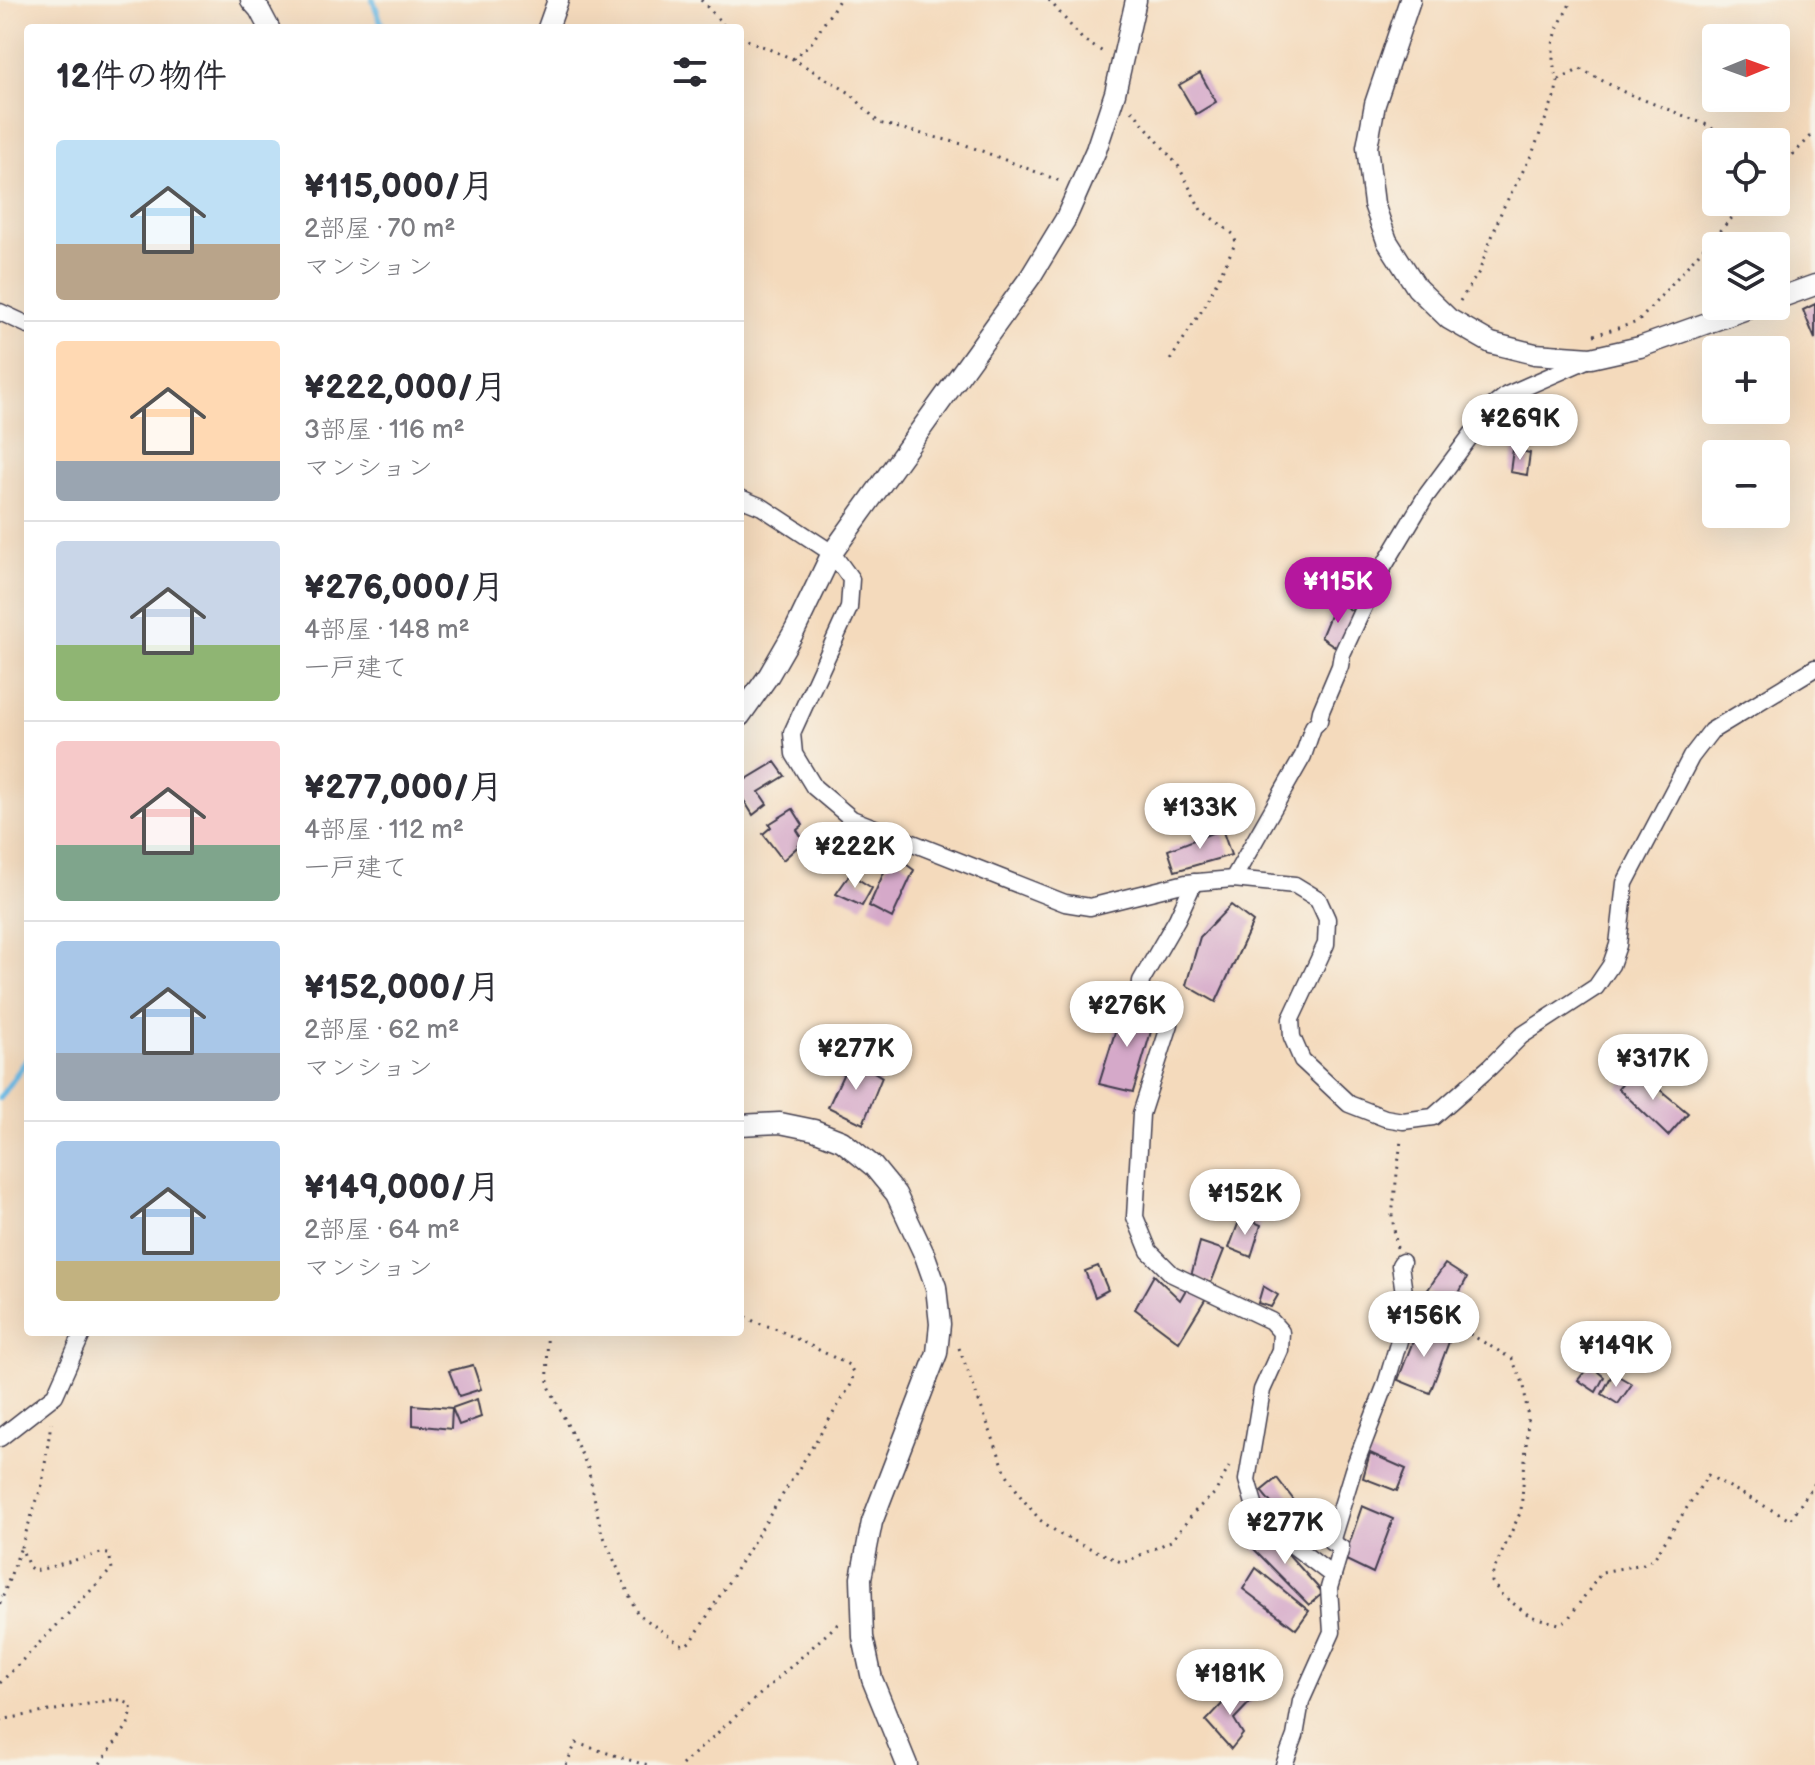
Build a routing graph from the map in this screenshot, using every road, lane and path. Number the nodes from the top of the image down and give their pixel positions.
1 (251, 0) edge
2 (558, 0) edge
3 (701, 0) edge
4 (839, 0) edge
5 (1049, 0) edge
6 (1136, 0) edge
7 (1410, 0) edge
8 (1572, 0) edge
9 (267, 24) edge
10 (549, 24) edge
11 (722, 24) edge
12 (744, 39) edge
13 (793, 59) junction
14 (1122, 63) junction
15 (1558, 81) junction
16 (1115, 93) junction
17 (1711, 128) edge
18 (1815, 132) edge
19 (1790, 158) edge
20 (1079, 188) junction
21 (1734, 216) edge
22 (1815, 285) edge
23 (1790, 294) edge
24 (0, 312) edge
25 (1449, 319) junction
26 (1716, 320) edge
27 (24, 323) edge
28 (1593, 336) dead end
29 (1591, 358) junction
30 (1167, 365) dead end
31 (744, 500) edge
32 (832, 553) junction
33 (1815, 668) edge
34 (744, 710) edge
35 (1233, 879) junction
36 (1194, 882) junction
37 (1403, 1121) junction
38 (744, 1125) edge
39 (1402, 1262) junction
40 (744, 1315) edge
41 (940, 1324) junction
42 (81, 1336) edge
43 (547, 1336) edge
44 (55, 1395) junction
45 (0, 1438) edge
46 (1229, 1467) dead end
47 (1815, 1483) edge
48 (21, 1547) junction
49 (1333, 1576) junction
50 (862, 1603) junction
51 (0, 1604) edge
52 (0, 1683) edge
53 (0, 1720) edge
54 (99, 1765) edge
55 (566, 1765) edge
56 (650, 1765) edge
57 (682, 1765) edge
58 (907, 1765) edge
59 (1284, 1765) edge

1 - 9 street
2 - 10 street
3 - 11 path
4 - 13 path
5 - 14 path
6 - 14 street
7 - 25 street
8 - 15 path
12 - 13 path
13 - 20 path
14 - 16 street
15 - 17 path
15 - 25 path
16 - 20 street
16 - 30 path
18 - 19 path
20 - 32 street
21 - 28 path
22 - 23 street
24 - 27 street
25 - 29 street
26 - 29 street
29 - 35 street
31 - 32 street
32 - 34 street
32 - 36 street
33 - 37 street
35 - 36 street
35 - 37 street
36 - 49 street
37 - 39 path
38 - 41 street
39 - 47 path
39 - 49 street
40 - 43 path
41 - 46 path
41 - 50 street
42 - 44 street
44 - 45 street
44 - 48 path
48 - 51 path
48 - 52 path
49 - 59 street
50 - 57 path
50 - 58 street
53 - 54 path
55 - 56 path

